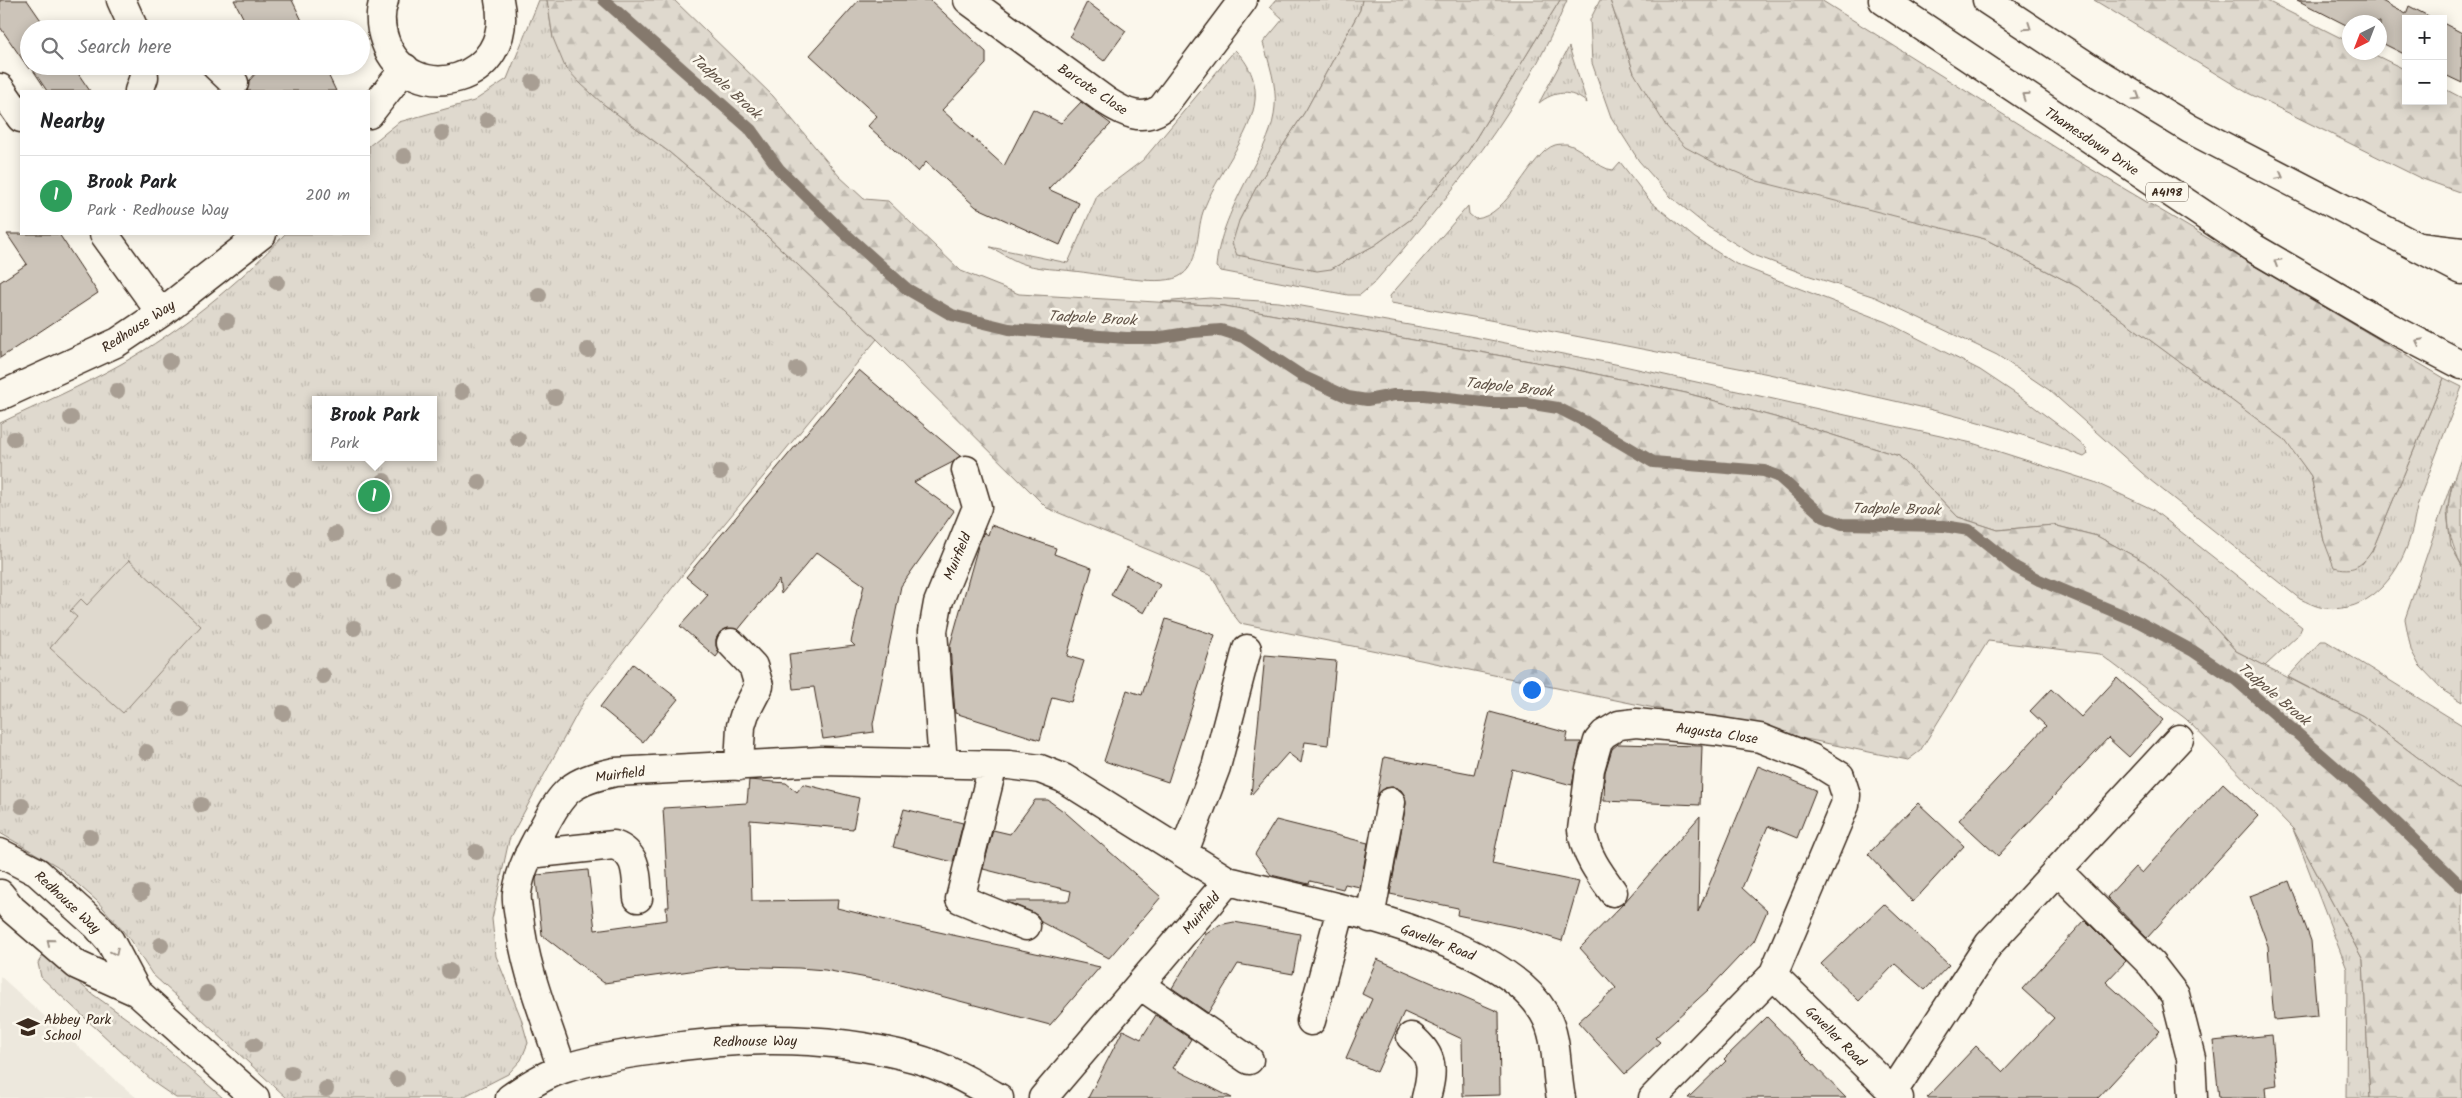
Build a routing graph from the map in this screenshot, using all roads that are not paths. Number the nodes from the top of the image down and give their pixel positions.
1 (121, 0) edge
2 (384, 0) edge
3 (499, 0) edge
4 (968, 0) edge
5 (1243, 0) edge
6 (1883, 0) edge
7 (1987, 0) edge
8 (130, 20) edge
9 (405, 68) junction
10 (144, 75) edge
11 (140, 90) edge
12 (370, 113) edge
13 (105, 235) edge
14 (261, 235) edge
15 (2415, 247) junction
16 (2462, 252) edge
17 (2462, 270) edge
18 (161, 313) junction
19 (2462, 365) edge
20 (0, 396) edge
21 (966, 470) dead end
22 (731, 643) dead end
23 (1247, 649) dead end
24 (2179, 740) dead end
25 (943, 762) junction
26 (993, 765) junction
27 (739, 766) junction
28 (1391, 802) dead end
29 (1184, 852) junction
30 (0, 853) edge
31 (529, 854) junction
32 (2057, 870) junction
33 (1228, 881) junction
34 (1613, 892) dead end
35 (0, 894) edge
36 (638, 898) dead end
37 (1341, 909) junction
38 (1370, 918) junction
39 (1026, 926) dead end
40 (1773, 975) junction
41 (1140, 985) junction
42 (138, 992) junction
43 (1312, 1021) dead end
44 (1411, 1037) dead end
45 (1249, 1060) dead end
46 (562, 1069) junction
47 (1896, 1095) edge
48 (255, 1098) edge
49 (510, 1098) edge
50 (1000, 1098) edge
51 (1042, 1098) edge
52 (1426, 1098) edge
53 (1561, 1098) edge
54 (1653, 1098) edge
55 (2193, 1098) edge

1 - 8 street
2 - 9 street
3 - 9 street
4 - 5 street, Barcote Close
19 -> 6 street, Thamesdown Drive / A4198
7 -> 15 street
9 - 12 street
10 - 11 street
13 - 18 street
14 - 18 street, Redhouse Way
15 - 16 street
15 - 17 street
18 - 20 street, Redhouse Way
21 - 25 street, Muirfield
22 - 27 street
23 - 29 street
24 - 32 street, Gaveller Road
25 - 26 street, Muirfield
25 - 27 street, Muirfield
26 - 29 street, Muirfield
26 - 39 street
27 - 31 street, Muirfield
28 - 38 street
29 - 33 street, Muirfield
30 -> 42 street, Redhouse Way
31 - 36 street
31 - 46 street, Muirfield
32 - 47 street, Gaveller Road
32 - 55 street
33 - 37 street, Gaveller Road
33 - 41 street, Muirfield
34 - 40 street, Augusta Close
42 -> 35 street, Redhouse Way
37 - 38 street, Gaveller Road
37 - 43 street
38 - 53 street, Gaveller Road
40 - 47 street, Gaveller Road
40 - 54 street
41 - 45 street
41 - 51 street, Muirfield
42 - 48 street, Redhouse Way
44 - 52 street
46 - 49 street, Redhouse Way
46 - 50 street, Redhouse Way

